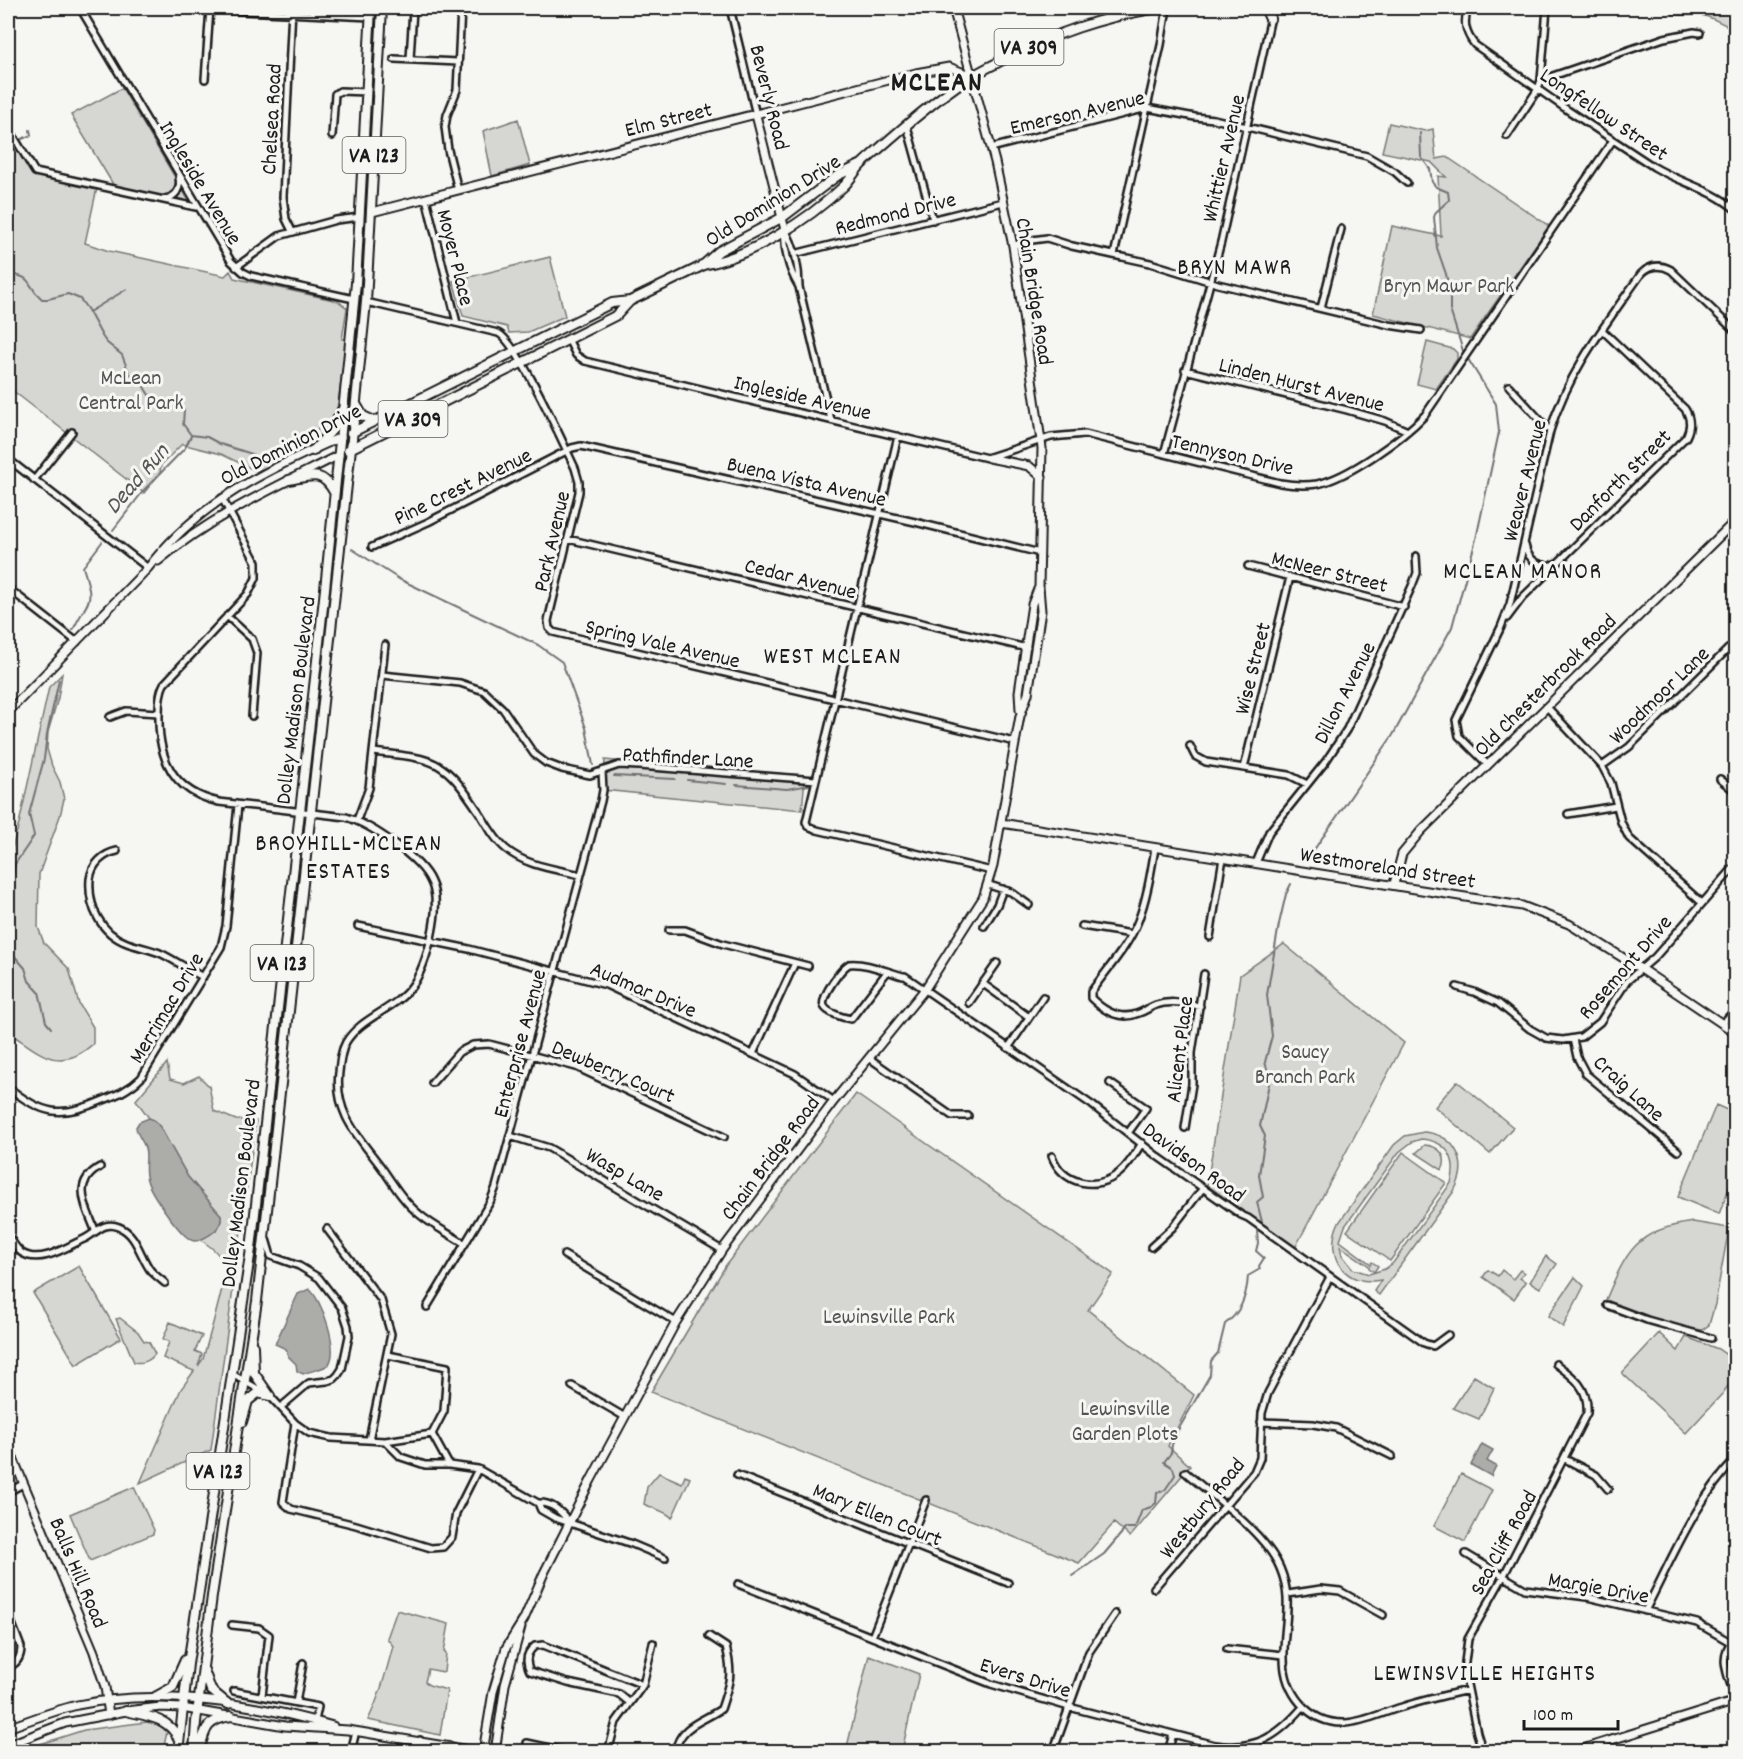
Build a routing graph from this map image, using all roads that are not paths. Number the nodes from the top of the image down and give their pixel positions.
1 (80, 8) edge
2 (177, 8) edge
3 (210, 8) edge
4 (371, 8) edge
5 (382, 8) edge
6 (396, 8) edge
7 (730, 8) edge
8 (961, 8) edge
9 (1157, 8) edge
10 (1167, 8) edge
11 (1264, 8) edge
12 (1272, 8) edge
13 (1468, 8) edge
14 (1547, 8) edge
15 (413, 9) junction
16 (461, 9) edge
17 (953, 9) edge
18 (292, 10) edge
19 (1115, 11) edge
20 (370, 17) junction
21 (1270, 19) junction
22 (1700, 33) dead end
23 (393, 58) dead end
24 (410, 59) junction
25 (458, 62) junction
26 (972, 76) junction
27 (205, 79) dead end
28 (1541, 80) junction
29 (1538, 89) junction
30 (367, 92) junction
31 (1147, 108) junction
32 (756, 115) junction
33 (907, 126) junction
34 (8, 127) edge
35 (1247, 128) junction
36 (332, 136) dead end
37 (1507, 136) dead end
38 (1613, 140) junction
39 (991, 148) junction
40 (861, 164) junction
41 (178, 176) junction
42 (1407, 183) dead end
43 (458, 190) junction
44 (426, 198) junction
45 (163, 199) junction
46 (1003, 202) junction
47 (197, 207) junction
48 (1736, 210) edge
49 (372, 212) junction
50 (360, 217) junction
51 (783, 217) junction
52 (933, 220) junction
53 (1341, 229) dead end
54 (785, 230) junction
55 (292, 231) junction
56 (1013, 246) junction
57 (794, 254) junction
58 (1114, 255) junction
59 (702, 266) junction
60 (236, 267) junction
61 (1210, 281) junction
62 (356, 283) junction
63 (799, 287) junction
64 (354, 299) junction
65 (630, 301) junction
66 (366, 302) junction
67 (1321, 308) junction
68 (457, 323) junction
69 (363, 329) junction
70 (1421, 330) dead end
71 (1602, 330) junction
72 (1736, 332) edge
73 (567, 339) junction
74 (515, 351) junction
75 (522, 363) junction
76 (1185, 370) junction
77 (1509, 386) dead end
78 (356, 403) junction
79 (344, 406) junction
80 (831, 420) junction
81 (374, 421) junction
82 (1408, 431) junction
83 (1550, 431) junction
84 (72, 432) dead end
85 (353, 432) junction
86 (898, 436) junction
87 (341, 437) junction
88 (1041, 440) junction
89 (351, 449) junction
90 (314, 451) junction
91 (566, 451) junction
92 (1164, 454) junction
93 (339, 455) junction
94 (989, 458) junction
95 (8, 459) edge
96 (1042, 477) junction
97 (34, 480) junction
98 (289, 480) junction
99 (334, 492) junction
100 (222, 498) junction
101 (229, 510) junction
102 (879, 514) junction
103 (1736, 520) edge
104 (568, 538) junction
105 (1525, 543) junction
106 (372, 548) dead end
107 (1040, 554) junction
108 (1416, 555) dead end
109 (1560, 561) junction
110 (1248, 566) dead end
111 (148, 568) junction
112 (1290, 577) junction
113 (1039, 586) junction
114 (8, 588) edge
115 (857, 607) junction
116 (1404, 607) junction
117 (228, 616) junction
118 (1501, 627) junction
119 (550, 630) joint
120 (77, 642) junction
121 (385, 645) dead end
122 (1736, 645) edge
123 (1027, 648) junction
124 (382, 675) junction
125 (835, 700) junction
126 (1547, 707) junction
127 (8, 712) edge
128 (159, 713) junction
129 (252, 716) dead end
130 (1020, 716) junction
131 (110, 717) dead end
132 (1015, 742) junction
133 (1190, 746) dead end
134 (373, 752) junction
135 (1488, 765) junction
136 (1602, 766) junction
137 (1244, 768) junction
138 (602, 772) junction
139 (1720, 779) dead end
140 (816, 780) junction
141 (1307, 784) junction
142 (1736, 792) edge
143 (238, 805) junction
144 (1616, 806) junction
145 (299, 812) junction
146 (312, 813) junction
147 (1568, 814) dead end
148 (357, 820) junction
149 (1001, 823) junction
150 (1155, 848) junction
151 (117, 851) dead end
152 (1223, 858) junction
153 (1256, 863) junction
154 (1736, 865) edge
155 (992, 871) junction
156 (580, 875) junction
157 (1394, 884) junction
158 (989, 885) junction
159 (1003, 889) junction
160 (1702, 903) junction
161 (1029, 905) dead end
162 (357, 926) dead end
163 (984, 926) dead end
164 (1082, 926) dead end
165 (669, 930) dead end
166 (1132, 934) junction
167 (1210, 937) dead end
168 (430, 941) junction
169 (795, 963) junction
170 (997, 963) dead end
171 (808, 966) dead end
172 (1641, 969) junction
173 (555, 972) junction
174 (887, 972) junction
175 (1204, 974) dead end
176 (203, 977) junction
177 (982, 983) junction
178 (1457, 987) dead end
179 (925, 989) junction
180 (1043, 997) dead end
181 (969, 1003) dead end
182 (1200, 1006) junction
183 (1736, 1009) edge
184 (1029, 1017) junction
185 (1722, 1024) junction
186 (1736, 1034) edge
187 (1573, 1039) junction
188 (1008, 1048) junction
189 (753, 1054) junction
190 (532, 1055) junction
191 (869, 1058) junction
192 (432, 1083) dead end
193 (1110, 1083) dead end
194 (8, 1087) edge
195 (834, 1101) junction
196 (968, 1116) dead end
197 (1185, 1128) dead end
198 (1128, 1133) junction
199 (510, 1136) junction
200 (724, 1137) dead end
201 (1142, 1143) junction
202 (1678, 1151) dead end
203 (1052, 1156) dead end
204 (100, 1167) dead end
205 (1203, 1188) junction
206 (327, 1229) dead end
207 (95, 1230) junction
208 (264, 1232) junction
209 (8, 1236) edge
210 (465, 1244) junction
211 (1151, 1247) dead end
212 (722, 1250) junction
213 (564, 1255) dead end
214 (1330, 1277) junction
215 (165, 1283) dead end
216 (1607, 1305) dead end
217 (427, 1307) dead end
218 (255, 1315) junction
219 (676, 1322) junction
220 (1448, 1335) dead end
221 (1711, 1338) dead end
222 (388, 1355) junction
223 (1556, 1364) dead end
224 (232, 1374) junction
225 (244, 1380) junction
226 (572, 1386) dead end
227 (270, 1396) junction
228 (280, 1407) junction
229 (625, 1417) junction
230 (1261, 1422) junction
231 (295, 1423) junction
232 (432, 1434) junction
233 (369, 1440) junction
234 (385, 1441) junction
235 (8, 1446) edge
236 (234, 1449) junction
237 (1392, 1456) dead end
238 (1565, 1459) junction
239 (1736, 1459) edge
240 (448, 1465) junction
241 (478, 1469) junction
242 (1185, 1472) dead end
243 (737, 1475) dead end
244 (23, 1484) junction
245 (1608, 1489) dead end
246 (8, 1492) edge
247 (926, 1500) dead end
248 (1225, 1507) junction
249 (569, 1522) junction
250 (908, 1543) junction
251 (1466, 1554) dead end
252 (665, 1558) dead end
253 (1503, 1577) junction
254 (1008, 1583) dead end
255 (738, 1584) dead end
256 (1154, 1588) dead end
257 (1288, 1594) junction
258 (1645, 1611) junction
259 (8, 1613) edge
260 (1115, 1614) dead end
261 (1383, 1615) dead end
262 (524, 1619) junction
263 (232, 1625) dead end
264 (709, 1636) dead end
265 (1736, 1636) edge
266 (872, 1637) junction
267 (1730, 1642) junction
268 (653, 1643) dead end
269 (191, 1645) junction
270 (1227, 1648) dead end
271 (514, 1651) junction
272 (527, 1655) junction
273 (1284, 1655) junction
274 (303, 1664) dead end
275 (203, 1666) junction
276 (8, 1667) edge
277 (643, 1685) junction
278 (1468, 1690) junction
279 (234, 1691) dead end
280 (262, 1696) junction
281 (154, 1697) junction
282 (184, 1697) junction
283 (199, 1700) junction
284 (1736, 1700) edge
285 (108, 1701) junction
286 (296, 1703) junction
287 (630, 1703) junction
288 (228, 1704) junction
289 (1069, 1707) junction
290 (1303, 1707) junction
291 (182, 1708) junction
292 (198, 1711) junction
293 (126, 1712) junction
294 (109, 1715) junction
295 (231, 1716) junction
296 (315, 1721) junction
297 (8, 1728) edge
298 (348, 1730) junction
299 (356, 1731) junction
300 (1173, 1734) junction
301 (178, 1739) junction
302 (420, 1740) junction
303 (527, 1743) dead end
304 (8, 1745) edge
305 (1245, 1749) edge
306 (178, 1752) edge
307 (194, 1752) edge
308 (199, 1752) edge
309 (351, 1752) edge
310 (419, 1752) edge
311 (482, 1752) edge
312 (495, 1752) edge
313 (569, 1752) edge
314 (608, 1752) edge
315 (675, 1752) edge
316 (1053, 1752) edge
317 (1168, 1752) edge
318 (1483, 1752) edge
319 (1573, 1752) edge

1 - 41 street, Ingleside Avenue
2 - 3 street
3 - 18 street
3 - 27 street
4 - 20 main road, Dolley Madison Boulevard / VA 123
5 - 49 main road, Dolley Madison Boulevard / VA 123
6 - 15 street
7 - 32 street, Beverly Road
8 - 17 street
9 - 19 main road, Old Dominion Drive / VA 309
10 - 31 street
11 - 21 main road
12 - 21 street, Whittier Avenue
13 - 29 street, Longfellow Street
14 - 28 street
15 - 16 street
15 - 24 street
16 - 25 street
17 - 26 main road, Chain Bridge Road
18 - 20 street
18 - 55 street, Chelsea Road
19 - 26 main road, Old Dominion Drive / VA 309
20 - 30 main road, Dolley Madison Boulevard / VA 123
21 - 35 street, Whittier Avenue
22 - 28 street
23 - 24 street
24 - 25 street
25 - 43 street
26 - 32 main road, Elm Street
26 - 33 main road, Old Dominion Drive / VA 309
26 - 39 main road, Chain Bridge Road
28 - 29 street
29 - 37 street
29 - 38 street, Longfellow Street
30 - 36 street
30 - 50 main road, Dolley Madison Boulevard / VA 123
31 - 35 street, Emerson Avenue
31 - 39 street, Emerson Avenue
31 - 58 street
32 - 43 main road, Elm Street
32 - 51 main road, Beverly Road
33 - 40 main road, Old Dominion Drive / VA 309
33 - 52 street
34 - 45 street
35 - 42 street, Emerson Avenue
35 - 61 street, Whittier Avenue
38 - 48 street, Longfellow Street
38 - 82 street, Tennyson Drive
39 - 46 main road, Chain Bridge Road
40 - 51 main road, Old Dominion Drive / VA 309
40 - 54 main road, Old Dominion Drive / VA 309
41 - 45 street
41 - 47 street, Ingleside Avenue
43 - 44 main road, Elm Street
44 - 49 main road, Elm Street
44 - 68 street, Moyer Place
45 - 47 street
46 - 52 street, Redmond Drive
46 - 56 main road, Chain Bridge Road
47 - 60 street, Ingleside Avenue
49 - 66 main road, Dolley Madison Boulevard / VA 123
50 - 55 street
50 - 62 main road, Dolley Madison Boulevard / VA 123
51 - 54 main road, Beverly Road
51 - 59 main road, Old Dominion Drive / VA 309
52 - 57 street, Redmond Drive
53 - 67 street
54 - 57 street, Beverly Road
54 - 59 main road, Old Dominion Drive / VA 309
54 - 63 street, Beverly Road
55 - 60 street
56 - 58 street
56 - 88 main road, Chain Bridge Road
57 - 63 street, Beverly Road
58 - 61 street
59 - 65 main road, Old Dominion Drive / VA 309
60 - 64 street, Ingleside Avenue
61 - 67 street
61 - 76 street, Whittier Avenue
62 - 64 main road, Dolley Madison Boulevard / VA 123
62 - 66 main road
63 - 80 street, Beverly Road
64 - 69 main road
64 - 79 main road, Dolley Madison Boulevard / VA 123
65 - 73 main road, Old Dominion Drive / VA 309
65 - 74 main road, Old Dominion Drive / VA 309
66 - 68 street
66 - 69 main road, Dolley Madison Boulevard / VA 123
67 - 70 street
68 - 74 street
69 - 78 main road, Dolley Madison Boulevard / VA 123
71 - 72 street, Weaver Avenue
71 - 83 street, Weaver Avenue
71 - 109 street, Danforth Street
73 - 75 main road, Old Dominion Drive / VA 309
73 - 80 street, Ingleside Avenue
74 - 75 street
74 - 81 main road, Old Dominion Drive / VA 309
75 - 89 main road, Old Dominion Drive / VA 309
75 - 91 street, Park Avenue
76 - 82 street, Linden Hurst Avenue
76 - 92 street, Whittier Avenue
77 - 83 street
78 - 81 main road
78 - 85 main road, Dolley Madison Boulevard / VA 123
79 - 87 main road, Dolley Madison Boulevard / VA 123
79 - 90 main road
80 - 86 street, Ingleside Avenue
81 - 85 main road, Old Dominion Drive / VA 309
82 - 92 street, Tennyson Drive
83 - 105 street, Weaver Avenue
84 - 97 street
85 - 87 main road, Old Dominion Drive / VA 309
85 - 89 main road, Dolley Madison Boulevard / VA 123
86 - 94 street, Ingleside Avenue
86 - 102 street
87 - 90 main road, Old Dominion Drive
87 - 93 main road, Dolley Madison Boulevard / VA 123
88 - 92 street, Tennyson Drive
88 - 94 street
88 - 96 main road, Chain Bridge Road
89 - 93 main road, Old Dominion Drive / VA 309
89 - 146 main road, Dolley Madison Boulevard / VA 123
90 - 100 main road, Old Dominion Drive
91 - 102 street, Buena Vista Avenue
91 - 104 street, Park Avenue
91 - 106 street, Pine Crest Avenue
93 - 98 main road, Old Dominion Drive
93 - 99 main road, Dolley Madison Boulevard / VA 123
94 - 96 main road
95 - 97 street
96 - 107 main road, Chain Bridge Road
97 - 111 street
98 - 99 main road
98 - 101 main road, Old Dominion Drive
99 - 145 main road, Dolley Madison Boulevard / VA 123
100 - 101 street
100 - 111 main road, Old Dominion Drive
101 - 111 main road, Old Dominion Drive
101 - 117 street
102 - 107 street, Buena Vista Avenue
102 - 115 street
103 - 126 main road, Old Chesterbrook Road
104 - 115 street, Cedar Avenue
104 - 119 street, Park Avenue
105 - 109 street
105 - 118 street, Weaver Avenue
107 - 113 main road, Chain Bridge Road
108 - 116 street, Dillon Avenue
109 - 118 street, Danforth Street
110 - 112 street, McNeer Street
111 - 120 main road, Old Dominion Drive
112 - 116 street, McNeer Street
112 - 137 street, Wise Street
113 - 123 main road, Chain Bridge Road
113 - 130 main road, Chain Bridge Road
114 - 120 street
115 - 123 street, Cedar Avenue
115 - 125 street
116 - 141 street, Dillon Avenue
117 - 128 street
117 - 129 street
118 - 135 street, Weaver Avenue
119 - 125 street, Spring Vale Avenue
120 - 127 main road, Old Dominion Drive
121 - 124 street
122 - 136 street, Woodmoor Lane
123 - 130 main road, Chain Bridge Road
124 - 134 street
124 - 138 street, Pathfinder Lane
125 - 132 street, Spring Vale Avenue
125 - 140 street
126 - 135 main road, Old Chesterbrook Road
126 - 136 street
128 - 131 street
128 - 143 street
130 - 132 main road, Chain Bridge Road
132 - 149 main road, Chain Bridge Road
133 - 137 street
134 - 148 street
134 - 156 street
135 - 157 main road, Old Chesterbrook Road
136 - 144 street
137 - 141 street
138 - 140 street, Pathfinder Lane
138 - 156 street, Enterprise Avenue
139 - 142 street
140 - 155 street
141 - 153 street, Dillon Avenue
143 - 145 street
143 - 176 street, Merrimac Drive
144 - 147 street
144 - 160 street
145 - 146 street
145 - 224 main road, Dolley Madison Boulevard / VA 123
146 - 148 street
146 - 208 main road, Dolley Madison Boulevard / VA 123
148 - 168 street
149 - 150 main road, Westmoreland Street
149 - 155 main road, Chain Bridge Road
150 - 152 main road, Westmoreland Street
150 - 166 street
151 - 176 street
152 - 153 main road, Westmoreland Street
152 - 167 street
153 - 157 main road, Westmoreland Street
154 - 160 street, Rosemont Drive
155 - 158 main road, Chain Bridge Road
156 - 173 street, Enterprise Avenue
157 - 172 main road, Westmoreland Street
158 - 159 street
158 - 179 main road, Chain Bridge Road
159 - 161 street
159 - 163 street
160 - 172 street, Rosemont Drive
162 - 168 street, Audmar Drive
164 - 166 street
165 - 169 street
166 - 182 street
168 - 173 street, Audmar Drive
168 - 210 street
169 - 171 street
169 - 189 street
170 - 177 street
172 - 185 main road, Westmoreland Street
172 - 187 street, Rosemont Drive
173 - 189 street, Audmar Drive
173 - 190 street, Enterprise Avenue
174 - 174 street, Davidson Road
174 - 179 street, Davidson Road
175 - 182 street, Alicent Place
176 - 194 street, Merrimac Drive
177 - 181 street
177 - 184 street
178 - 187 street, Rosemont Drive
179 - 188 street, Davidson Road
179 - 191 main road, Chain Bridge Road
180 - 184 street
182 - 197 street, Alicent Place
183 - 185 street
184 - 188 street
185 - 186 main road, Westmoreland Street
187 - 202 street, Craig Lane
188 - 198 street, Davidson Road
189 - 195 street, Audmar Drive
190 - 192 street, Dewberry Court
190 - 199 street, Enterprise Avenue
190 - 200 street, Dewberry Court
191 - 195 main road, Chain Bridge Road
191 - 196 street
193 - 198 street
195 - 212 main road, Chain Bridge Road
198 - 201 street, Davidson Road
199 - 210 street, Enterprise Avenue
199 - 212 street, Wasp Lane
201 - 203 street
201 - 205 street, Davidson Road
204 - 207 street
205 - 211 street
205 - 214 street, Davidson Road
206 - 222 street
207 - 209 street
207 - 215 street
208 - 218 main road, Dolley Madison Boulevard / VA 123
208 - 228 street
210 - 217 street, Enterprise Avenue
212 - 219 main road, Chain Bridge Road
213 - 219 street
214 - 220 street, Davidson Road
214 - 230 street, Westbury Road
216 - 221 street
218 - 225 main road, Dolley Madison Boulevard / VA 123
218 - 227 main road
219 - 229 main road, Chain Bridge Road
222 - 232 street
222 - 233 street
223 - 238 street, Sea Cliff Road
224 - 225 street
224 - 269 main road, Dolley Madison Boulevard / VA 123
225 - 227 street
225 - 236 main road, Dolley Madison Boulevard / VA 123
226 - 229 street
227 - 228 street
227 - 236 main road
228 - 231 street
229 - 249 main road, Chain Bridge Road
230 - 237 street
230 - 248 street, Westbury Road
231 - 233 street
231 - 241 street
232 - 234 street
232 - 240 street
233 - 234 street
234 - 240 street
235 - 244 main road, Balls Hill Road
236 - 275 main road, Dolley Madison Boulevard / VA 123
238 - 245 street
238 - 253 street, Sea Cliff Road
239 - 258 street
240 - 241 street
241 - 249 street
242 - 248 street
243 - 250 street, Mary Ellen Court
244 - 246 street
244 - 285 main road, Balls Hill Road
247 - 250 street
248 - 256 street, Westbury Road
248 - 257 street
249 - 252 street
249 - 262 main road, Chain Bridge Road
250 - 254 street, Mary Ellen Court
250 - 266 street
251 - 253 street, Margie Drive
253 - 258 street, Margie Drive
253 - 278 street, Sea Cliff Road
255 - 266 street, Evers Drive
257 - 261 street
257 - 273 street
258 - 267 street, Margie Drive
259 - 276 street
260 - 289 street
262 - 271 main road, Chain Bridge Road
262 - 311 main road, Chain Bridge Road
263 - 280 street
264 - 315 street
265 - 267 street
266 - 289 street, Evers Drive
267 - 284 street
268 - 277 street
269 - 281 main road
269 - 282 main road, Dolley Madison Boulevard / VA 123
270 - 273 street
271 - 272 street
271 - 312 main road, Chain Bridge Road
272 - 277 street
272 - 287 street
273 - 290 street
274 - 286 street
275 - 283 main road, Dolley Madison Boulevard / VA 123
275 - 288 main road
277 - 287 street
278 - 290 street
278 - 318 street, Sea Cliff Road
279 - 280 street
280 - 286 street
281 - 282 main road
281 - 285 main road
282 - 283 main road
282 - 291 main road, Dolley Madison Boulevard / VA 123
283 - 288 main road
283 - 292 main road, Dolley Madison Boulevard / VA 123
284 - 319 main road
285 - 294 main road, Balls Hill Road
285 - 297 main road
286 - 296 street
287 - 314 street
288 - 296 main road
289 - 300 street, Evers Drive
289 - 316 street
290 - 305 street, Evers Drive
291 - 292 main road
291 - 293 main road
291 - 301 main road, Dolley Madison Boulevard / VA 123
292 - 295 main road
292 - 307 main road, Dolley Madison Boulevard / VA 123
293 - 294 main road
293 - 301 main road
294 - 304 main road
295 - 298 main road
295 - 308 main road
296 - 298 main road
298 - 299 main road
299 - 302 main road
299 - 309 street
300 - 305 street, Evers Drive
300 - 317 street
301 - 306 main road, Dolley Madison Boulevard / VA 123
302 - 310 street
302 - 311 main road
303 - 313 street

